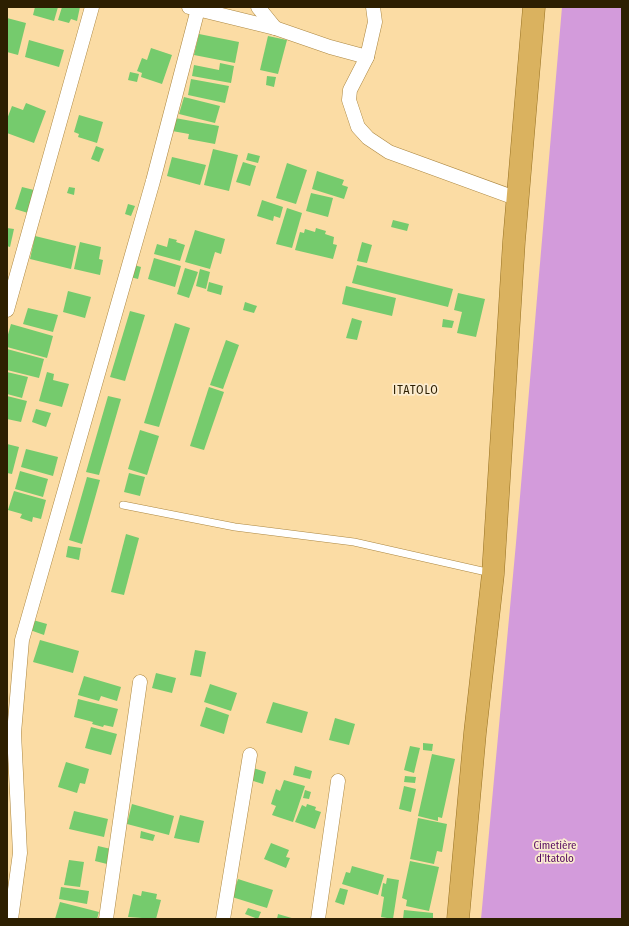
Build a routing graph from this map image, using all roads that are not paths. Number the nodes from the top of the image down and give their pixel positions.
1 (92, 7) edge
2 (258, 7) edge
3 (373, 7) edge
4 (534, 7) edge
5 (193, 8) edge
6 (275, 28) junction
7 (367, 57) junction
8 (518, 199) junction
9 (7, 310) edge
10 (123, 505) dead end
11 (493, 574) junction
12 (140, 682) dead end
13 (250, 755) dead end
14 (338, 781) dead end
15 (11, 919) edge
16 (106, 919) edge
17 (223, 919) edge
18 (318, 919) edge
19 (458, 919) edge

1 - 9 street
2 - 6 street
3 - 7 street
4 - 8 highway
5 - 6 street
5 - 15 street
6 - 7 street
7 - 8 street
8 - 11 highway
10 - 11 lane
11 - 19 highway
12 - 16 street
13 - 17 street
14 - 18 street

